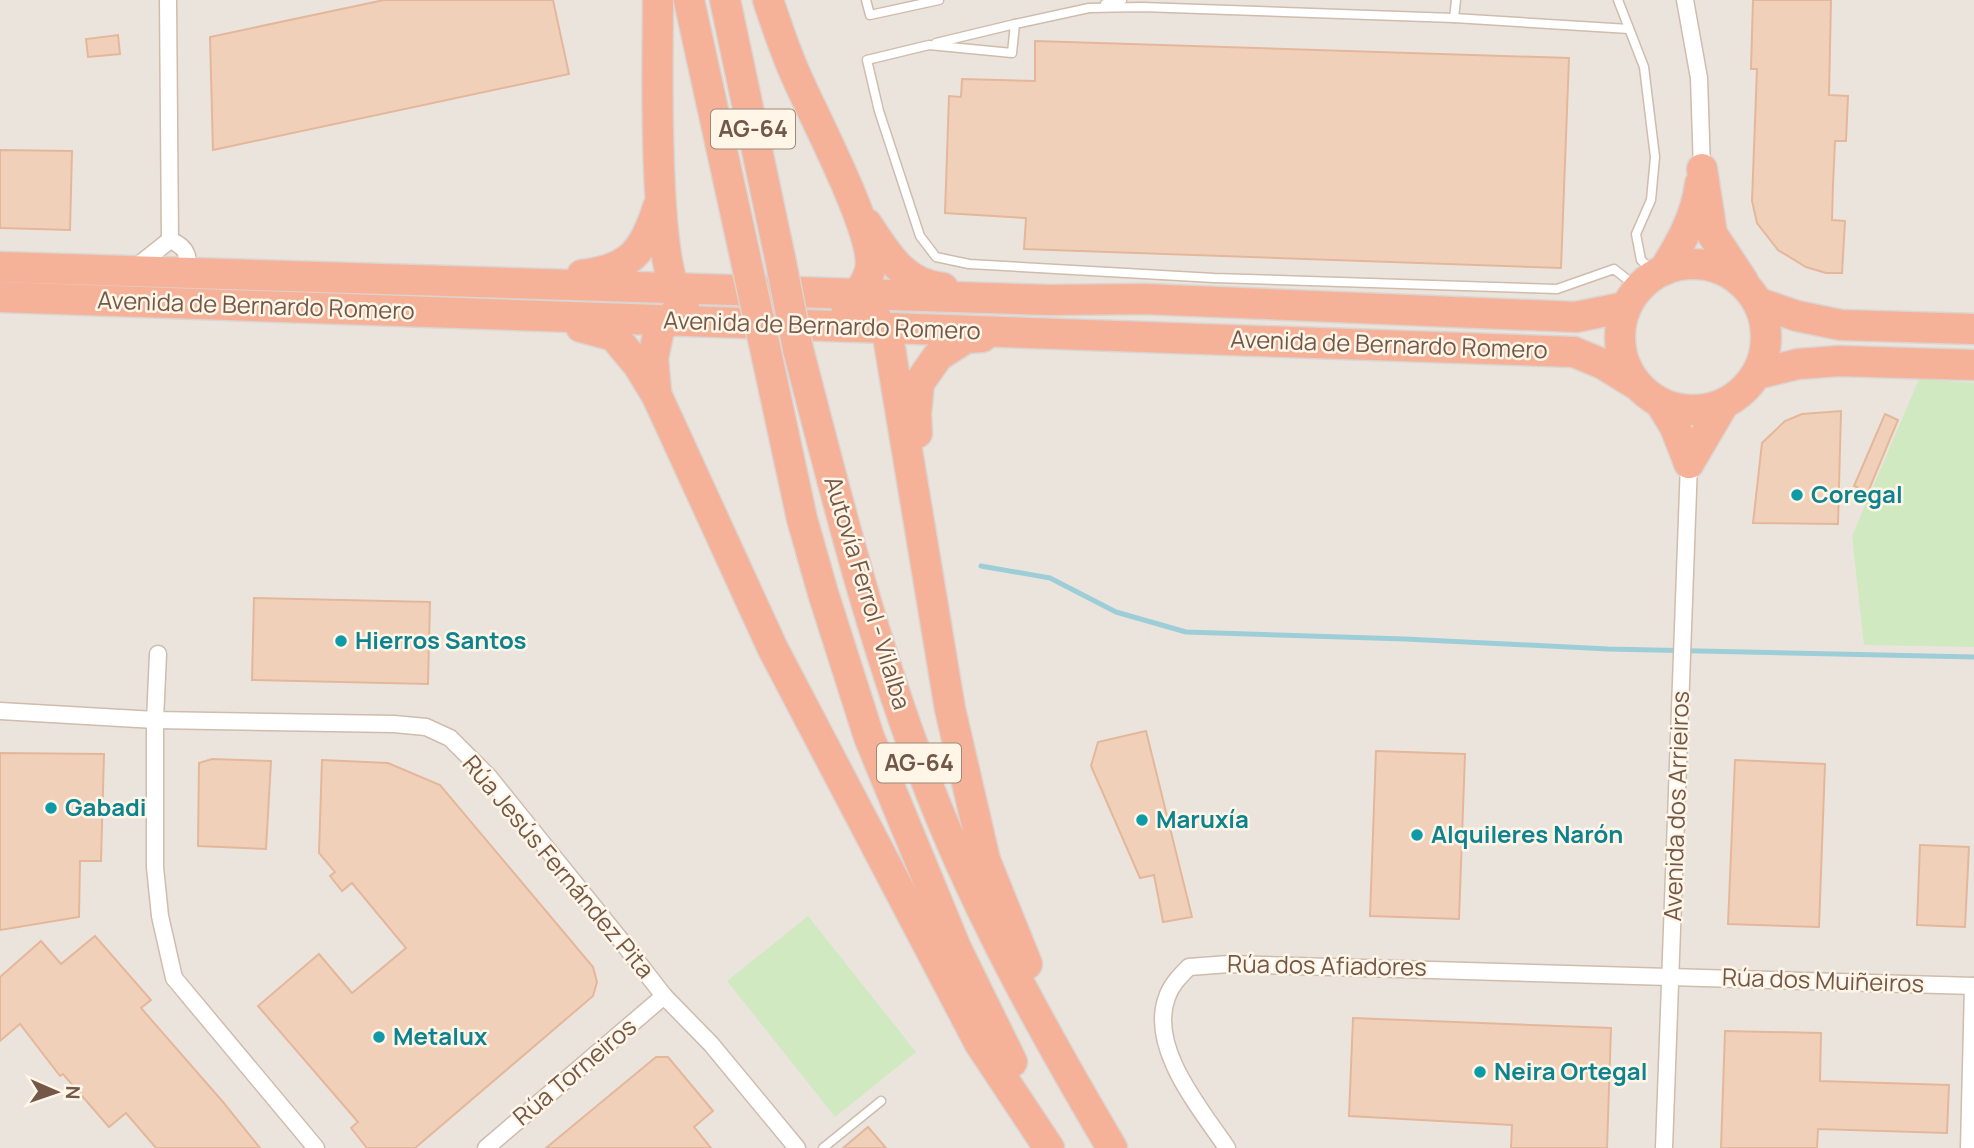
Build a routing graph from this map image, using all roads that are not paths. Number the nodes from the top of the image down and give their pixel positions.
1 (658, 0) edge
2 (689, 0) edge
3 (725, 0) edge
4 (768, 0) edge
5 (866, 0) edge
6 (939, 0) edge
7 (1122, 0) edge
8 (1455, 0) edge
9 (1618, 0) edge
10 (1685, 0) edge
11 (173, 1) edge
12 (1088, 8) junction
13 (1454, 18) junction
14 (1015, 24) junction
15 (1629, 29) junction
16 (929, 45) junction
17 (1702, 169) junction
18 (661, 200) junction
19 (857, 209) junction
20 (170, 240) junction
21 (0, 267) edge
22 (131, 271) junction
23 (186, 272) junction
24 (513, 283) junction
25 (1646, 285) junction
26 (1752, 294) junction
27 (846, 296) junction
28 (0, 297) edge
29 (1051, 300) junction
30 (173, 302) junction
31 (686, 304) junction
32 (511, 315) junction
33 (827, 326) junction
34 (883, 328) junction
35 (1974, 329) edge
36 (1046, 334) junction
37 (1974, 365) edge
38 (1757, 374) junction
39 (1636, 385) junction
40 (657, 396) junction
41 (1661, 404) junction
42 (1723, 405) junction
43 (1689, 463) junction
44 (930, 597) junction
45 (158, 654) dead end
46 (0, 711) edge
47 (155, 720) junction
48 (1672, 977) junction
49 (1973, 986) edge
50 (664, 996) junction
51 (1973, 1033) edge
52 (1078, 1091) junction
53 (881, 1101) dead end
54 (316, 1148) edge
55 (486, 1148) edge
56 (797, 1148) edge
57 (823, 1148) edge
58 (1049, 1148) edge
59 (1057, 1148) edge
60 (1112, 1148) edge
61 (1227, 1148) edge
62 (1664, 1148) edge
63 (1969, 1148) edge

1 - 18 highway
2 - 59 highway, Autovía Ferrol - Vilalba / AG-64, bridge
3 - 52 highway, Autovía Ferrol - Vilalba / AG-64, bridge
4 - 19 highway
5 - 6 lane
7 - 12 lane
8 - 13 lane
9 - 15 lane
10 - 17 street
11 - 20 street
12 - 13 lane
12 - 14 lane
13 - 15 lane
14 - 16 lane
14 - 16 lane
15 - 25 lane
16 - 25 lane
17 - 25 highway
17 - 26 highway
18 - 24 highway
18 - 31 highway
19 - 27 highway
19 - 29 highway
20 - 22 street
20 - 23 street
21 - 22 highway, Avenida de Bernardo Romero
22 - 23 highway, Avenida de Bernardo Romero
23 - 24 highway, Avenida de Bernardo Romero
23 - 30 street
24 - 31 highway, Avenida de Bernardo Romero
25 - 26 highway
25 - 29 highway, Avenida de Bernardo Romero
25 - 39 highway
26 - 35 highway
26 - 38 highway
27 - 29 highway, Avenida de Bernardo Romero
27 - 31 highway, Avenida de Bernardo Romero
27 - 33 highway
27 - 34 highway
28 - 30 highway, Avenida de Bernardo Romero
30 - 32 highway, Avenida de Bernardo Romero
31 - 32 highway, Avenida de Bernardo Romero
31 - 33 highway, Avenida de Bernardo Romero
31 - 40 highway
32 - 40 highway
33 - 34 highway, Avenida de Bernardo Romero
34 - 36 highway, Avenida de Bernardo Romero
34 - 44 highway
36 - 39 highway, Avenida de Bernardo Romero
36 - 44 highway
37 - 38 highway
38 - 42 highway
39 - 41 highway
40 - 58 highway
41 - 42 highway
41 - 43 highway
42 - 43 highway
43 - 48 street, Avenida dos Arrieiros
44 - 52 highway
45 - 47 street
46 - 47 street, Rúa Jesús Fernández Pita
47 - 50 street, Rúa Jesús Fernández Pita
47 - 54 street
48 - 49 street, Rúa dos Muiñeiros
48 - 61 street, Rúa dos Afiadores
48 - 62 street, Avenida dos Arrieiros
49 - 51 street
50 - 55 street, Rúa Torneiros
50 - 56 street, Rúa Jesús Fernández Pita
51 - 63 street
52 - 60 highway, Autovía Ferrol - Vilalba / AG-64
53 - 57 lane

